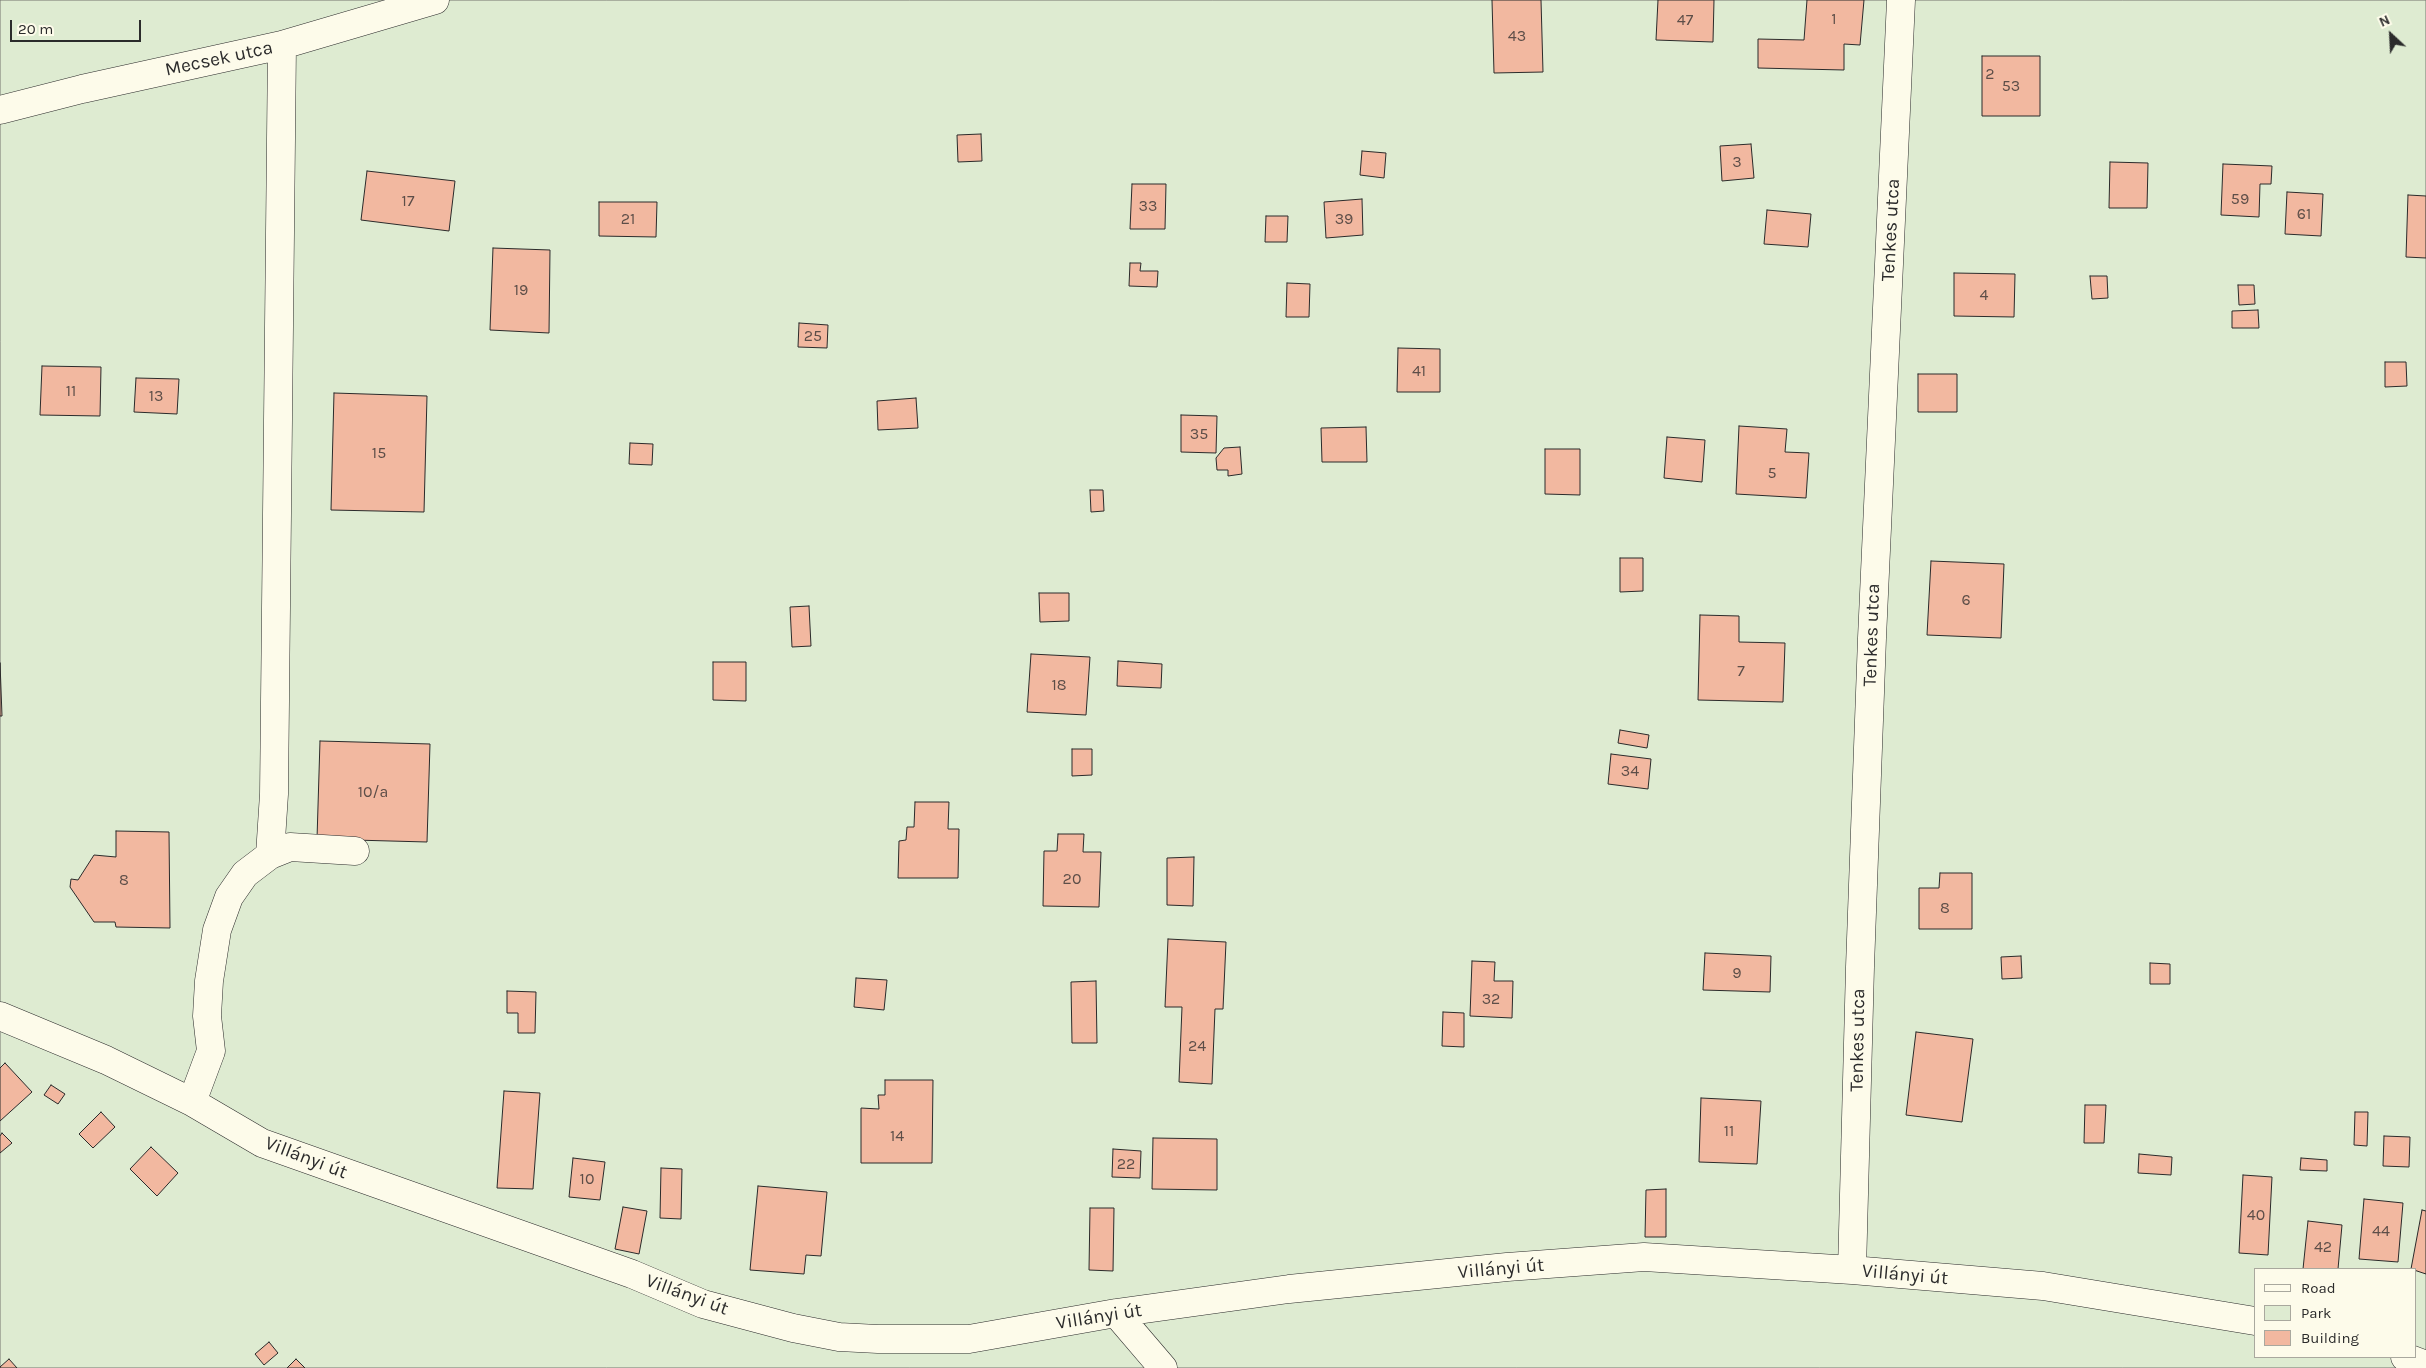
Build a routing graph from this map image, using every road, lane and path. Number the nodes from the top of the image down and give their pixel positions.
1 (435, 0) edge
2 (1902, 0) edge
3 (282, 45) junction
4 (0, 110) edge
5 (355, 851) dead end
6 (270, 855) junction
7 (0, 1016) edge
8 (192, 1102) junction
9 (1852, 1270) junction
10 (1116, 1313) junction
11 (2254, 1321) edge
12 (2407, 1358) edge
13 (2426, 1365) edge
14 (1163, 1368) edge

1 - 3 street, Mecsek utca
2 - 9 street, Tenkes utca
3 - 4 street, Mecsek utca
3 - 6 street
5 - 6 street
6 - 8 street
7 - 8 street, Villányi út
8 - 10 street, Villányi út
9 - 10 street, Villányi út
9 - 11 street, Villányi út
10 - 14 street
12 - 13 street

